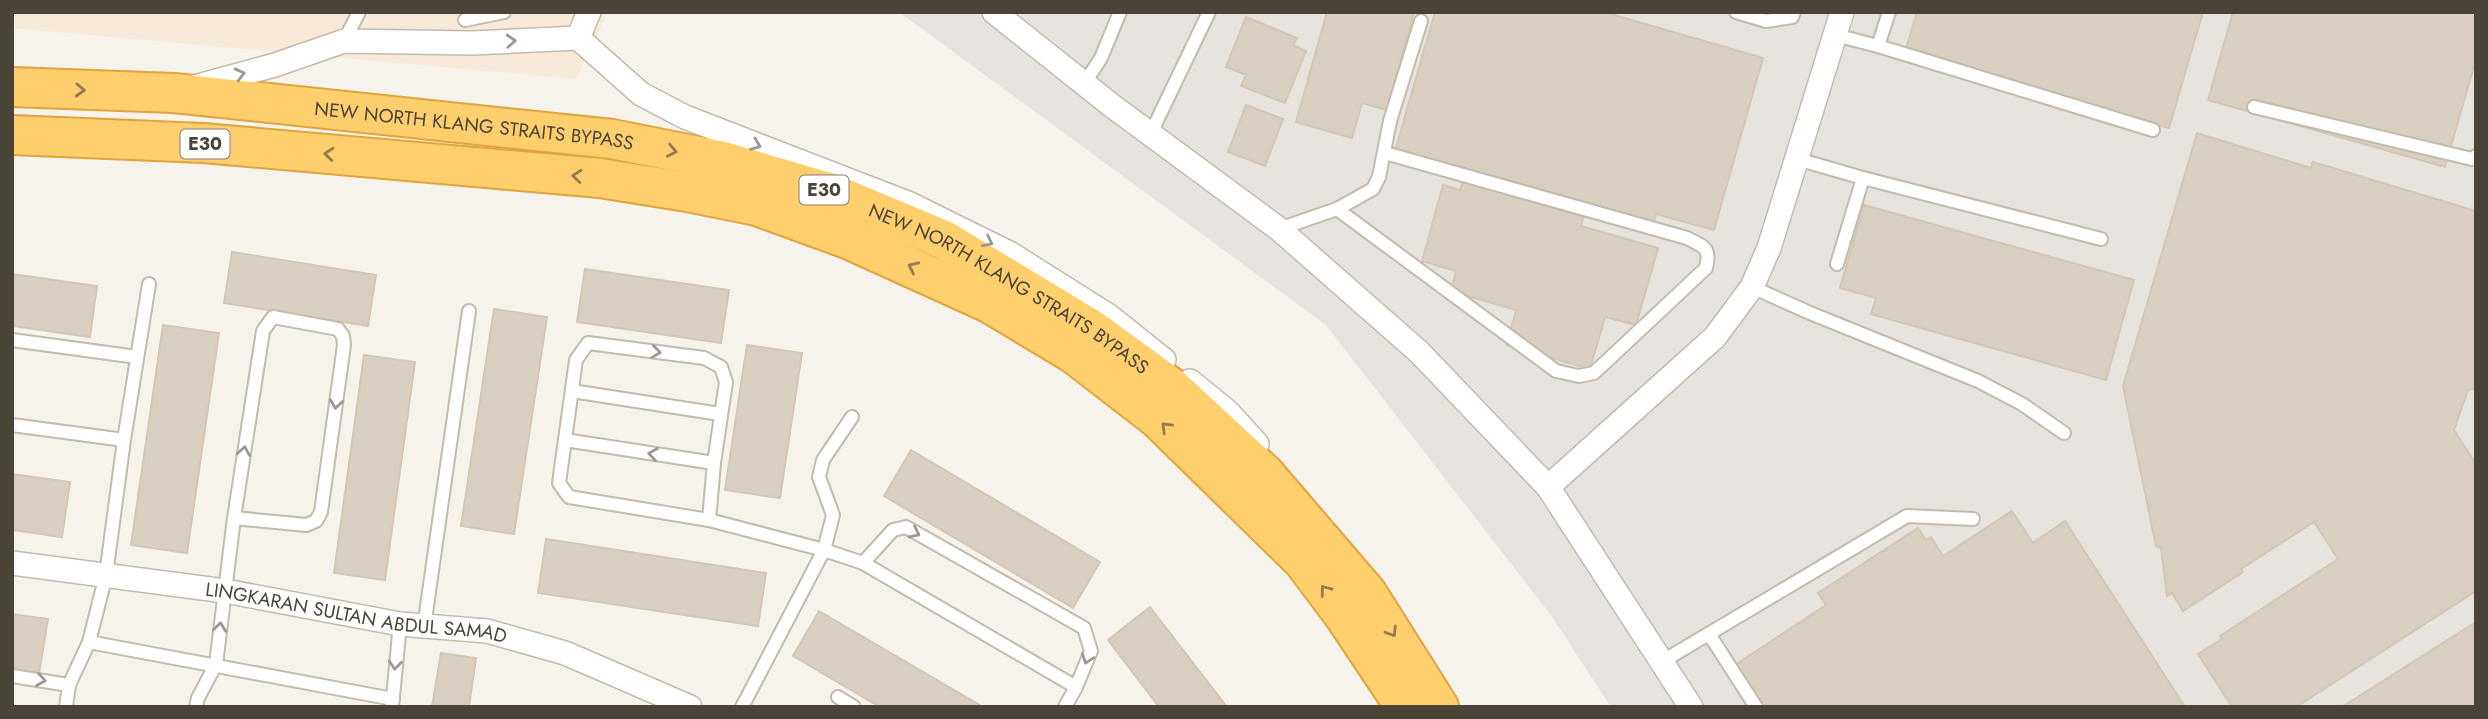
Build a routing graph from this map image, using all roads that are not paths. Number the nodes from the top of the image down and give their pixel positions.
1 (359, 12) edge
2 (505, 12) edge
3 (589, 12) edge
4 (994, 12) edge
5 (1120, 12) edge
6 (1209, 12) edge
7 (1736, 12) edge
8 (1794, 12) edge
9 (1842, 12) edge
10 (1889, 12) edge
11 (465, 16) edge
12 (1421, 21) dead end
13 (1835, 35) junction
14 (578, 38) junction
15 (344, 41) junction
16 (473, 43) junction
17 (1878, 46) junction
18 (1084, 84) junction
19 (12, 87) edge
20 (174, 93) junction
21 (2253, 107) dead end
22 (2153, 130) dead end
23 (12, 135) edge
24 (1150, 135) junction
25 (1385, 153) junction
26 (2476, 156) edge
27 (1797, 159) junction
28 (1863, 178) junction
29 (1336, 209) junction
30 (1279, 229) junction
31 (2101, 239) dead end
32 (1837, 264) dead end
33 (149, 284) dead end
34 (1752, 287) junction
35 (469, 311) dead end
36 (12, 340) edge
37 (137, 357) junction
38 (572, 391) junction
39 (720, 414) junction
40 (852, 417) dead end
41 (12, 425) edge
42 (2064, 433) dead end
43 (124, 440) junction
44 (565, 440) junction
45 (714, 463) junction
46 (1548, 487) junction
47 (234, 518) junction
48 (1973, 519) dead end
49 (709, 520) junction
50 (824, 550) junction
51 (12, 563) edge
52 (863, 563) junction
53 (106, 575) junction
54 (225, 591) junction
55 (1367, 593) junction
56 (400, 624) junction
57 (424, 627) junction
58 (1709, 634) junction
59 (89, 642) junction
60 (1663, 661) junction
61 (216, 664) junction
62 (12, 676) edge
63 (69, 685) junction
64 (1076, 687) junction
65 (838, 697) dead end
66 (392, 703) edge
67 (66, 707) edge
68 (196, 707) edge
69 (691, 707) edge
70 (743, 707) edge
71 (853, 707) edge
72 (1065, 707) edge
73 (1405, 707) edge
74 (1439, 707) edge
75 (1691, 707) edge
76 (1756, 707) edge

1 - 15 lane
2 - 11 lane
3 - 14 street
4 - 18 street
5 - 18 lane
6 - 24 lane
7 - 8 lane
9 - 13 street
10 - 17 lane
11 - 16 lane
12 - 25 lane
13 - 17 lane
13 - 27 street
16 -> 14 street
14 -> 55 street
15 - 16 street
20 -> 15 street
17 - 22 lane
18 - 24 street
19 -> 20 highway, NEW NORTH KLANG STRAITS BYPASS / E30
20 -> 55 highway, NEW NORTH KLANG STRAITS BYPASS / E30
21 - 26 lane
73 -> 23 highway, NEW NORTH KLANG STRAITS BYPASS / E30
24 - 30 street
25 - 29 lane
25 - 29 lane
27 - 28 lane
27 - 34 street
28 - 31 lane
28 - 32 lane
29 - 30 lane
30 - 46 street
33 - 37 lane
34 - 42 lane
34 - 46 street
35 - 57 lane
36 - 37 lane
37 - 43 lane
38 - 39 lane
38 -> 39 lane
38 - 44 lane
39 - 45 lane
40 - 50 lane
41 - 43 lane
43 - 53 lane
45 -> 44 lane
44 - 49 lane
45 - 49 lane
46 - 60 street
47 -> 47 lane
47 - 54 lane
48 - 58 lane
49 - 50 lane
50 - 52 lane
50 - 70 lane
51 - 53 street, LINGKARAN SULTAN ABDUL SAMAD
52 - 64 lane
52 -> 64 lane
53 - 54 street, LINGKARAN SULTAN ABDUL SAMAD
53 - 59 lane
54 - 56 street, LINGKARAN SULTAN ABDUL SAMAD
61 -> 54 lane
55 -> 74 highway, NEW NORTH KLANG STRAITS BYPASS / E30
56 - 57 street, LINGKARAN SULTAN ABDUL SAMAD
56 -> 66 lane
57 - 69 street, LINGKARAN SULTAN ABDUL SAMAD
58 - 60 lane
58 - 76 lane
59 - 61 lane
59 - 63 lane
60 - 75 street
61 - 66 lane
61 - 68 lane
62 -> 63 lane
63 - 67 lane
64 - 72 lane
65 - 71 lane

